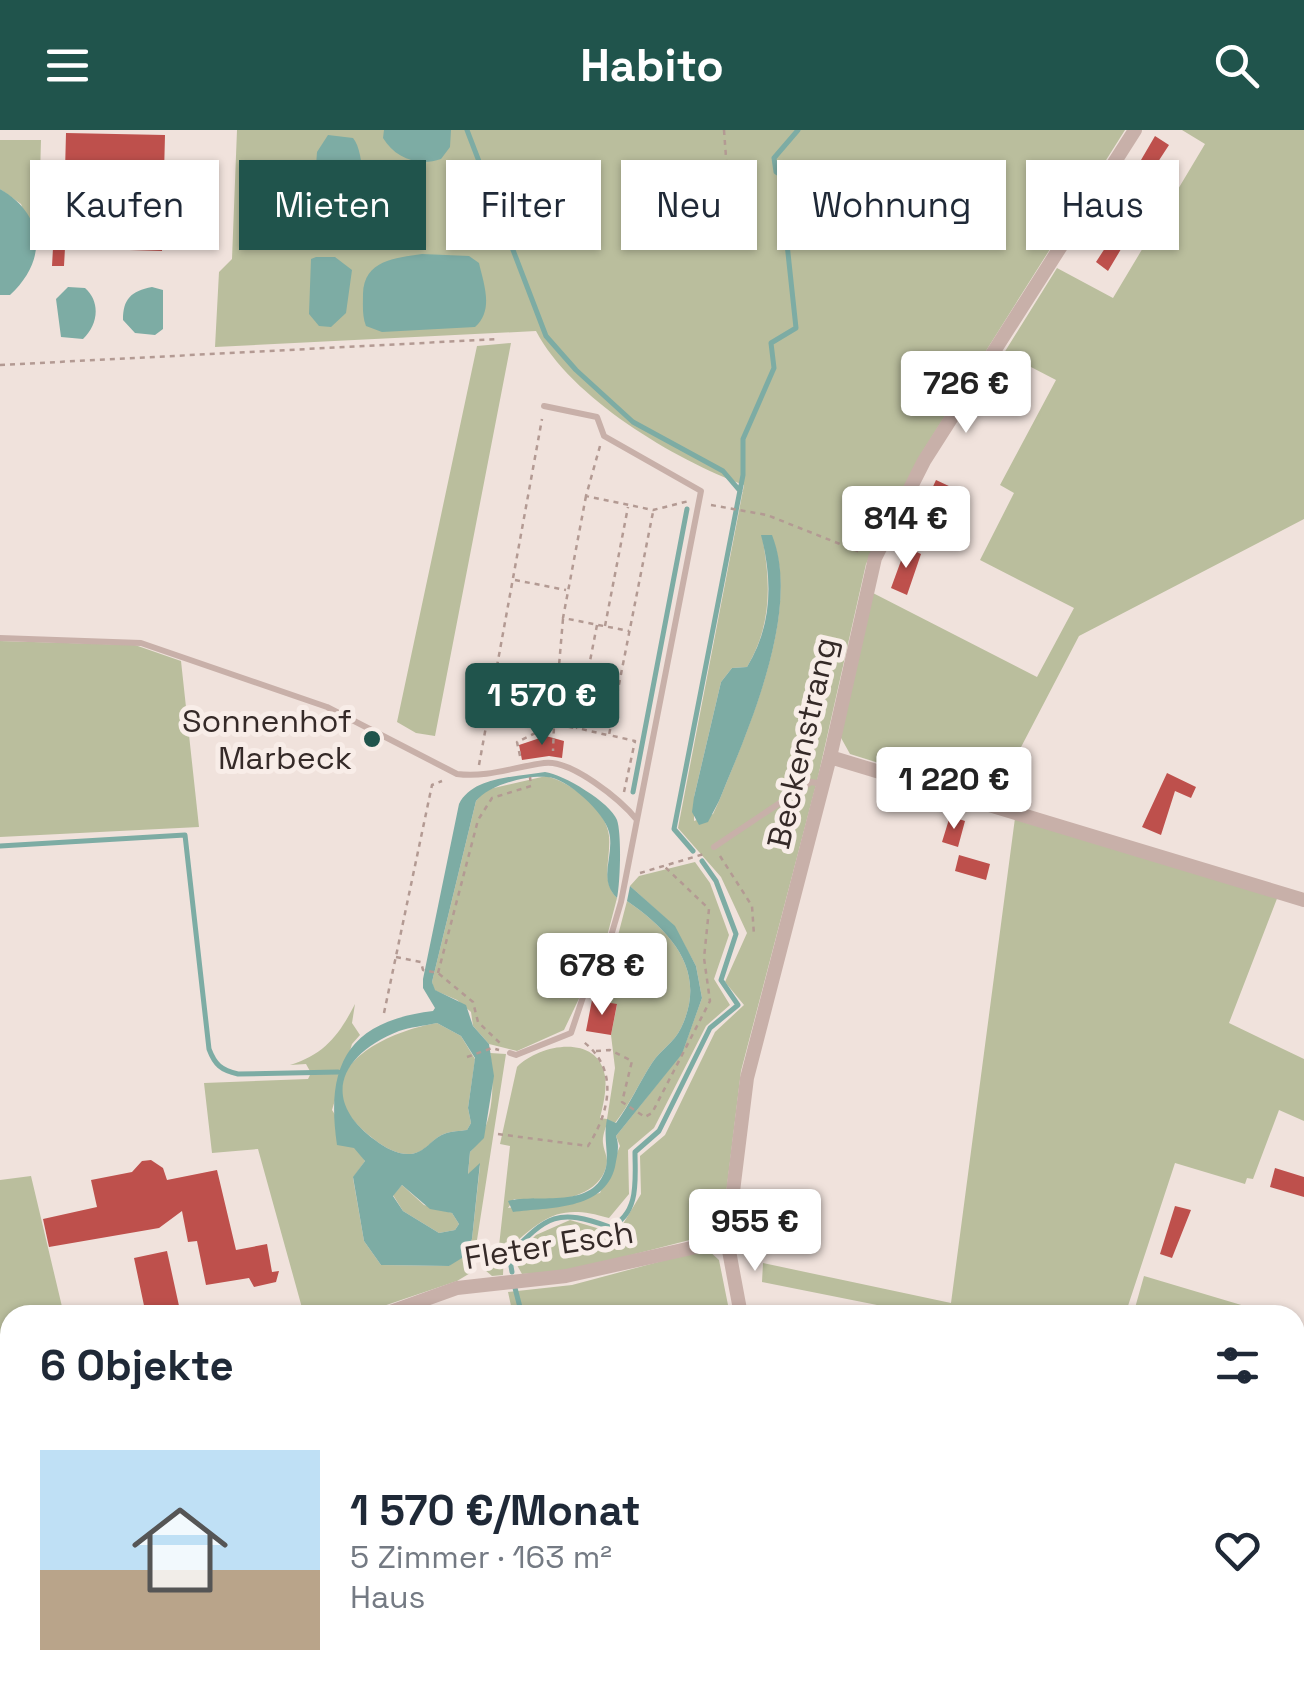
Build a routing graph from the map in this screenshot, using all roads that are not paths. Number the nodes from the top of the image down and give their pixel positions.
1 (1135, 130) edge
2 (544, 406) road end
3 (0, 638) edge
4 (830, 758) junction
5 (822, 784) junction
6 (637, 820) junction
7 (714, 847) road end
8 (1304, 900) edge
9 (510, 1053) road end
10 (727, 1240) junction
11 (410, 1305) edge
12 (738, 1305) edge

1 - 4 street, Beckenstrang
2 - 6 lane
3 - 6 lane
4 - 5 street, Beckenstrang
4 - 8 street
5 - 7 lane
5 - 10 street, Beckenstrang
6 - 9 lane
10 - 11 street, Fleter Esch
10 - 12 street, Beckenstrang

